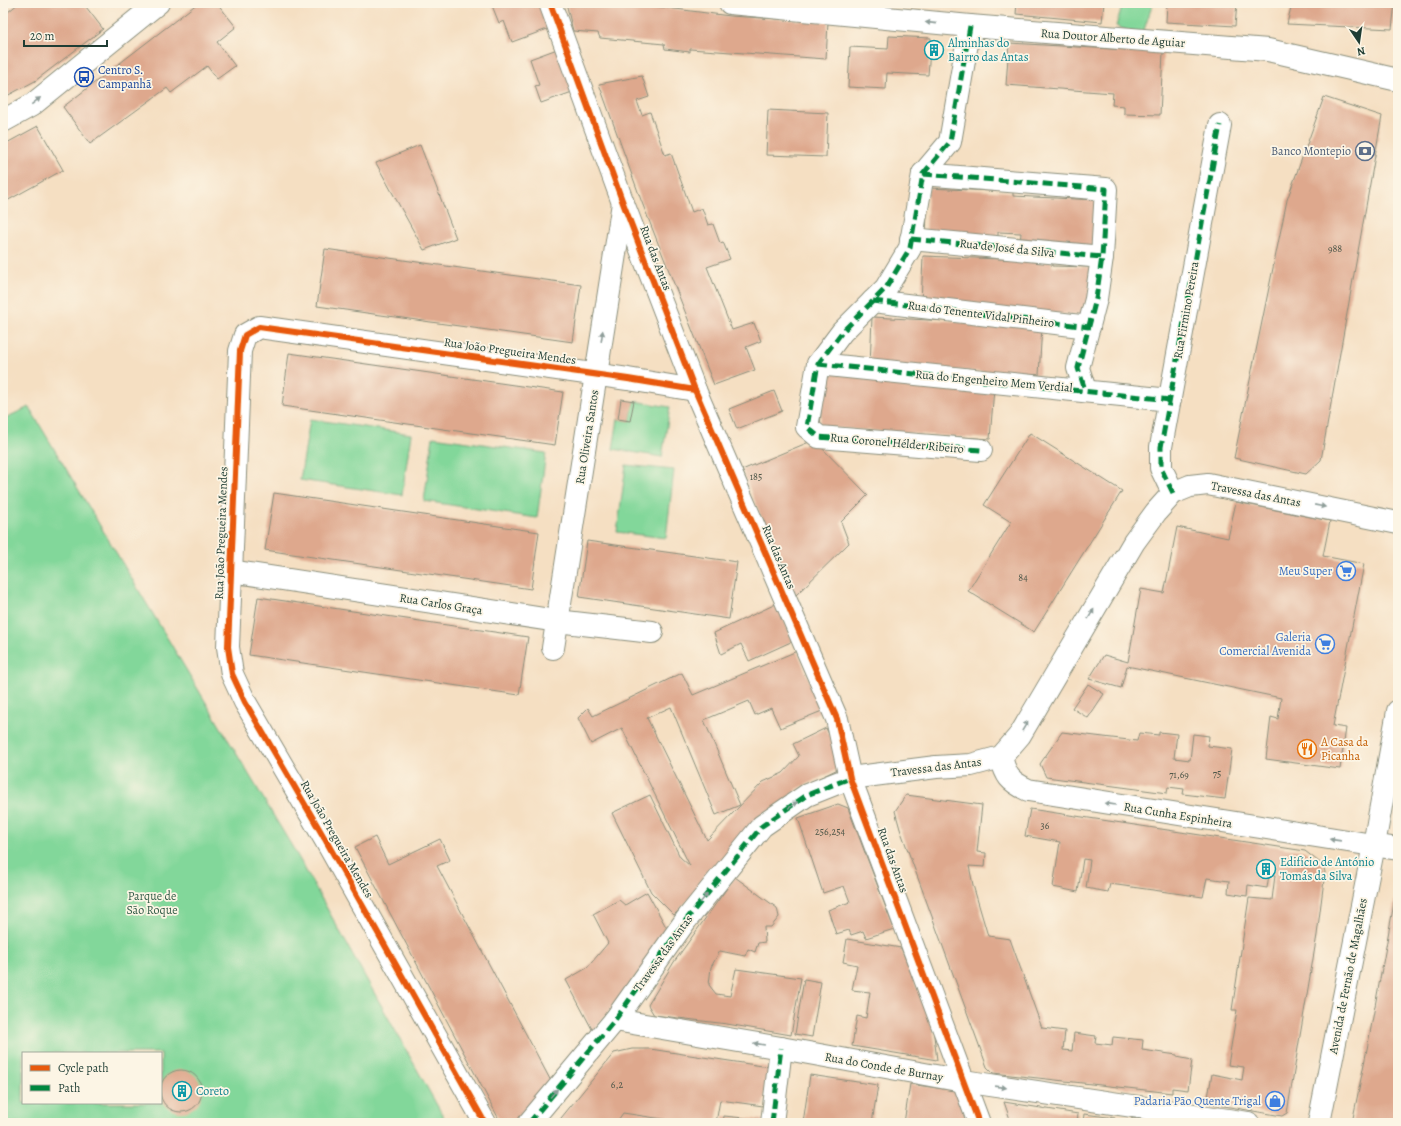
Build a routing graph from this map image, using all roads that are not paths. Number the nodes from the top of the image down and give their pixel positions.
1 (158, 3) edge
2 (550, 3) edge
3 (730, 3) edge
4 (970, 26) junction
5 (1398, 80) edge
6 (3, 121) edge
7 (1220, 125) dead end
8 (923, 174) junction
9 (623, 203) junction
10 (911, 239) junction
11 (1102, 257) junction
12 (873, 301) junction
13 (1089, 327) junction
14 (818, 364) junction
15 (597, 374) junction
16 (695, 390) junction
17 (1085, 390) junction
18 (1170, 400) junction
19 (981, 450) dead end
20 (1172, 492) junction
21 (1398, 523) edge
22 (230, 572) junction
23 (558, 621) junction
24 (652, 632) dead end
25 (553, 648) dead end
26 (1398, 711) edge
27 (1001, 757) junction
28 (850, 778) junction
29 (1374, 845) junction
30 (1398, 849) edge
31 (616, 1020) junction
32 (781, 1048) junction
33 (963, 1081) junction
34 (485, 1123) edge
35 (529, 1123) edge
36 (772, 1123) edge
37 (979, 1123) edge
38 (1248, 1123) edge
39 (1319, 1123) edge

6 -> 1 street
2 - 9 street, Rua das Antas
4 -> 3 street, Rua Doutor Alberto de Aguiar
4 - 5 street, Rua Doutor Alberto de Aguiar
4 - 8 street, Rua Coronel Hélder Ribeiro
7 - 18 street, Rua Firmino Pereira
8 - 10 street, Rua Coronel Hélder Ribeiro
8 - 11 street
15 -> 9 street, Rua Oliveira Santos
9 - 16 street, Rua das Antas
10 - 11 street, Rua de José da Silva
10 - 12 street, Rua Coronel Hélder Ribeiro
11 - 13 street
12 - 13 street, Rua do Tenente Vidal Pinheiro
12 - 14 street, Rua Coronel Hélder Ribeiro
13 - 17 street
14 - 17 street, Rua do Engenheiro Mem Verdial
14 - 19 street, Rua Coronel Hélder Ribeiro
15 - 16 street, Rua João Pregueira Mendes
15 - 22 street, Rua João Pregueira Mendes
15 - 23 street, Rua Oliveira Santos
16 - 28 street, Rua das Antas
17 - 18 street, Rua do Engenheiro Mem Verdial
18 - 20 street, Rua Firmino Pereira
20 -> 21 street, Travessa das Antas
27 -> 20 street
22 - 23 street, Rua Carlos Graça
22 - 34 street, Rua João Pregueira Mendes
23 - 24 street, Rua Carlos Graça
23 - 25 street, Rua Oliveira Santos
26 - 29 street, Avenida de Fernão de Magalhães
27 - 28 street, Travessa das Antas
29 -> 27 street, Rua Cunha Espinheira
31 -> 28 street, Travessa das Antas
28 - 33 street, Rua das Antas
29 - 30 street, Rua Cunha Espinheira
29 - 39 street, Avenida de Fernão de Magalhães
32 -> 31 street, Rua do Conde de Burnay
35 -> 31 street, Travessa das Antas
32 - 33 street, Rua do Conde de Burnay
32 - 36 street
33 - 37 street, Rua das Antas
33 -> 38 street, Rua do Conde de Burnay

